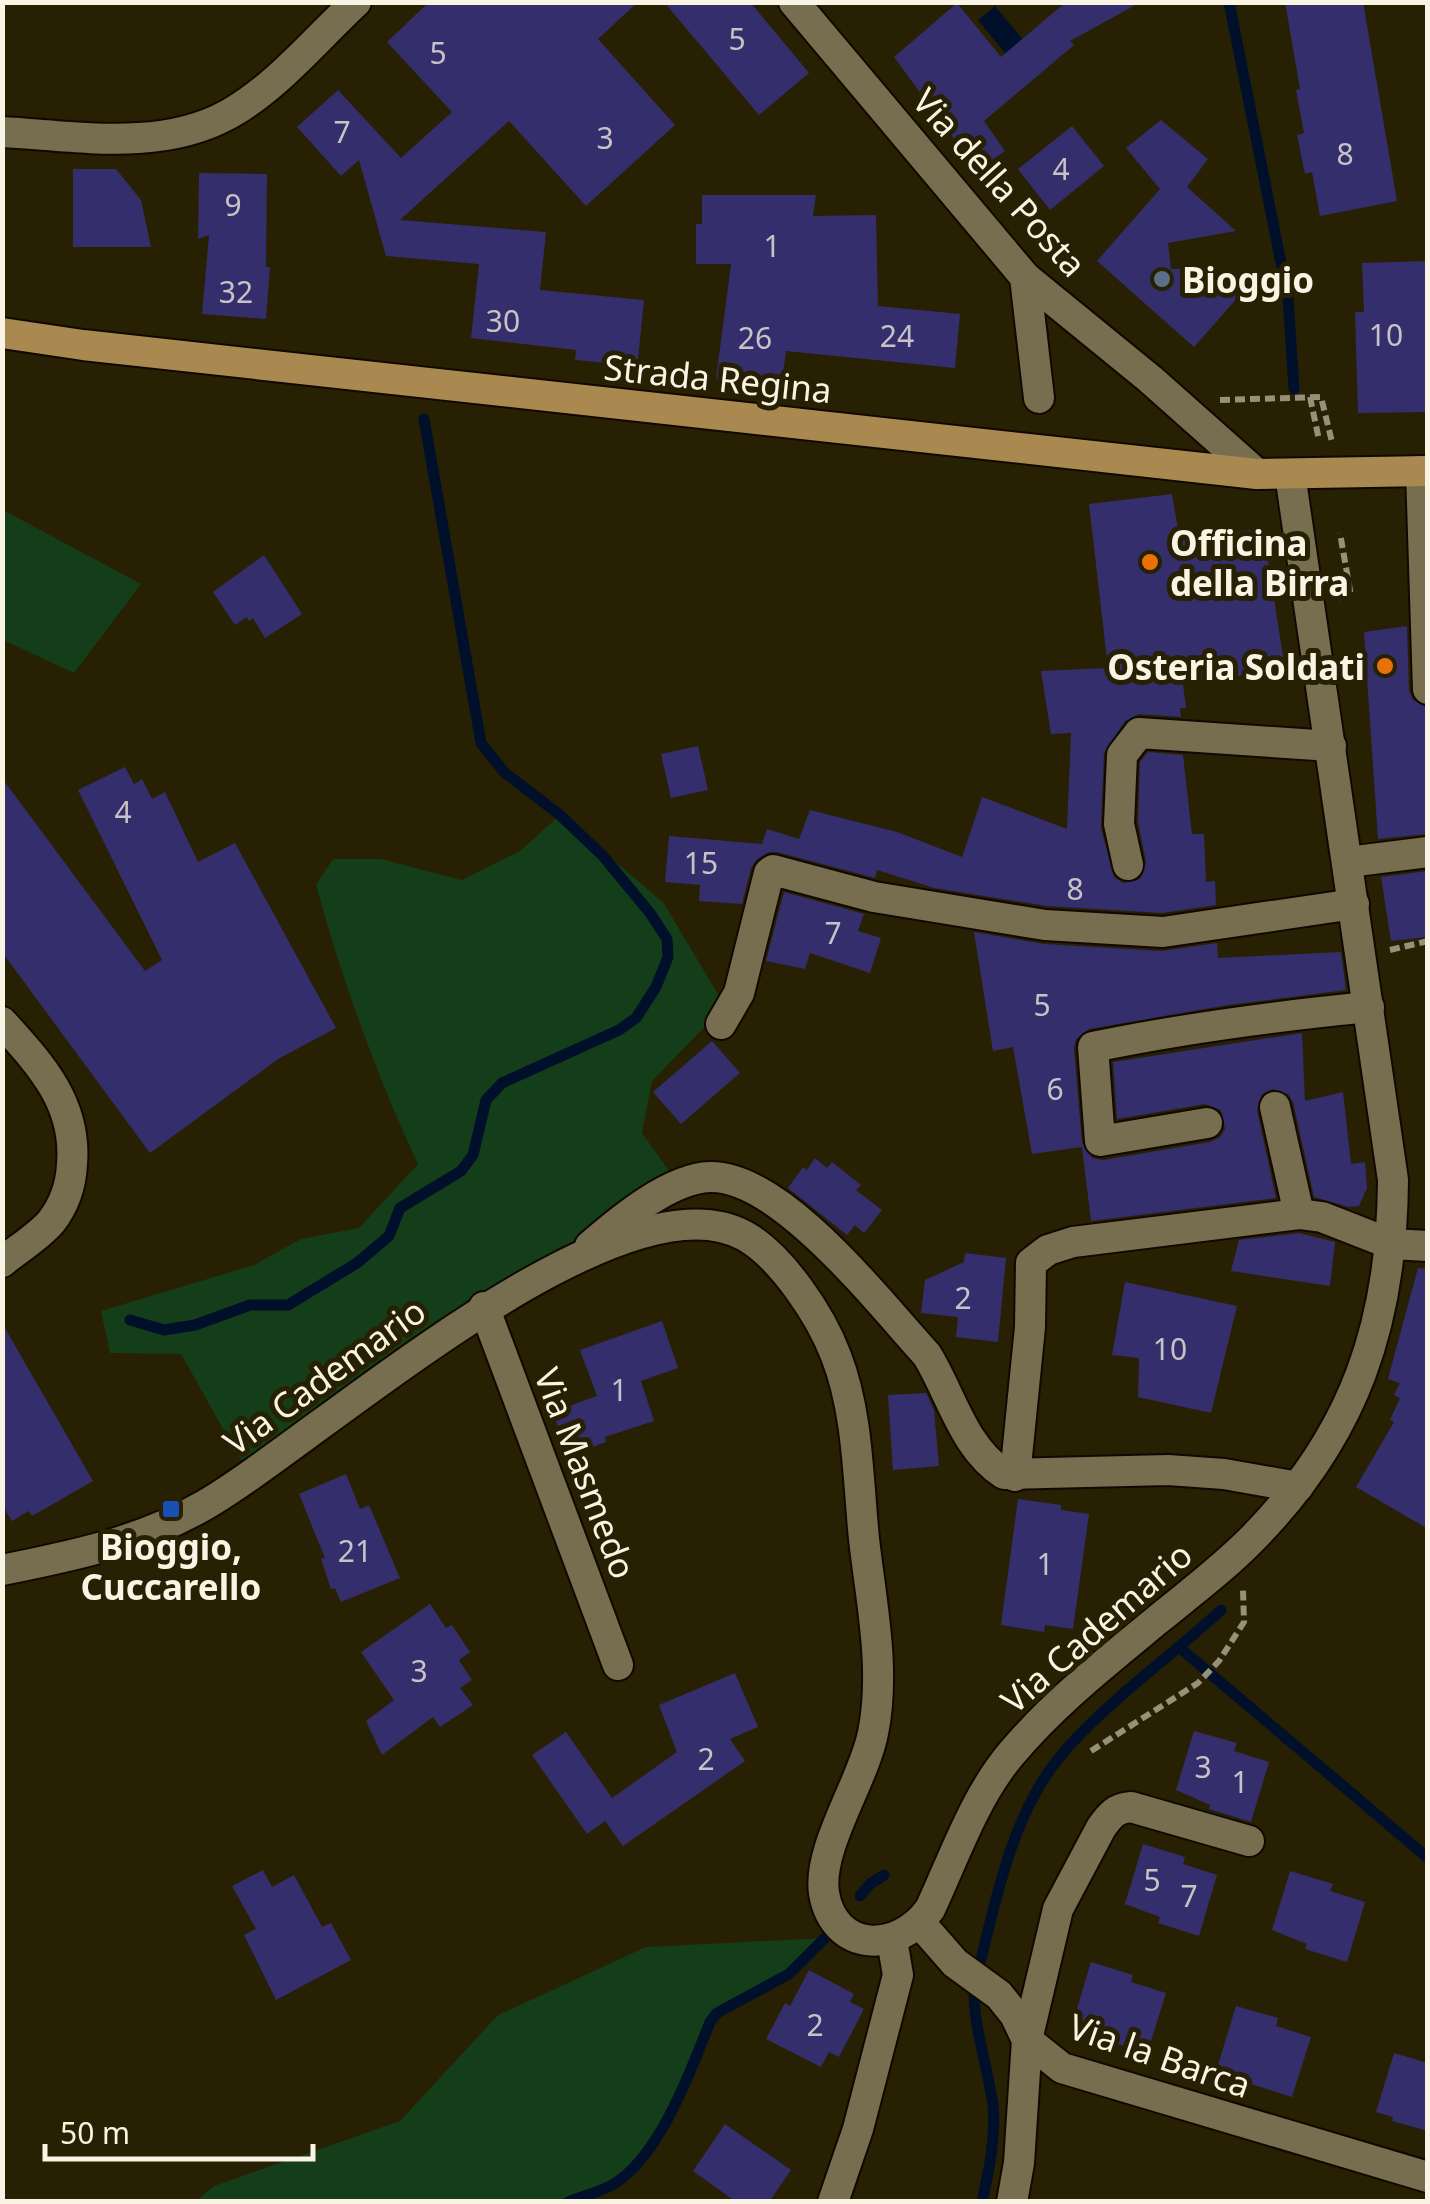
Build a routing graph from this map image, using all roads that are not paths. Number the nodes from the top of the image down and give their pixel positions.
1 (356, 2) edge
2 (794, 2) edge
3 (2, 132) edge
4 (1026, 277) junction
5 (2, 333) edge
6 (1039, 398) dead end
7 (1424, 471) edge
8 (1256, 474) junction
9 (1290, 474) junction
10 (1428, 689) edge
11 (1330, 746) junction
12 (1428, 852) edge
13 (1348, 862) junction
14 (1128, 865) dead end
15 (1354, 904) junction
16 (1370, 1008) junction
17 (2, 1022) edge
18 (721, 1024) dead end
19 (1274, 1107) dead end
20 (1207, 1123) dead end
21 (1299, 1214) junction
22 (1392, 1244) junction
23 (1428, 1246) edge
24 (574, 1260) junction
25 (2, 1262) edge
26 (484, 1308) junction
27 (1015, 1476) junction
28 (1298, 1488) junction
29 (2, 1570) edge
30 (618, 1666) dead end
31 (1249, 1840) dead end
32 (920, 1923) junction
33 (892, 1940) junction
34 (1027, 2040) junction
35 (1428, 2178) edge
36 (832, 2202) edge
37 (1012, 2202) edge

1 - 3 street
2 - 4 street, Via della Posta
4 - 6 street
4 - 8 street, Via della Posta
5 - 8 main road, Strada Regina
7 - 9 main road, Strada Regina
7 - 10 street
8 - 9 main road, Strada Regina
9 - 11 street, Via Cademario
11 - 13 street, Via Cademario
11 - 14 street
12 - 13 street
13 - 15 street, Via Cademario
15 - 16 street, Via Cademario
15 - 18 street
16 - 20 street
16 - 22 street, Via Cademario
17 - 25 street
19 - 21 street
21 - 22 street
21 - 27 street
22 - 23 street
22 - 28 street, Via Cademario
24 - 26 street, Via Cademario
24 - 27 street
24 - 33 street, Via Cademario
26 - 29 street, Via Cademario
26 - 30 street, Via Masmedo
27 - 28 street
28 - 32 street, Via Cademario
31 - 34 street
32 - 33 street, Via Cademario
32 - 34 street, Via la Barca
33 - 36 street
34 - 35 street, Via la Barca
34 - 37 street

